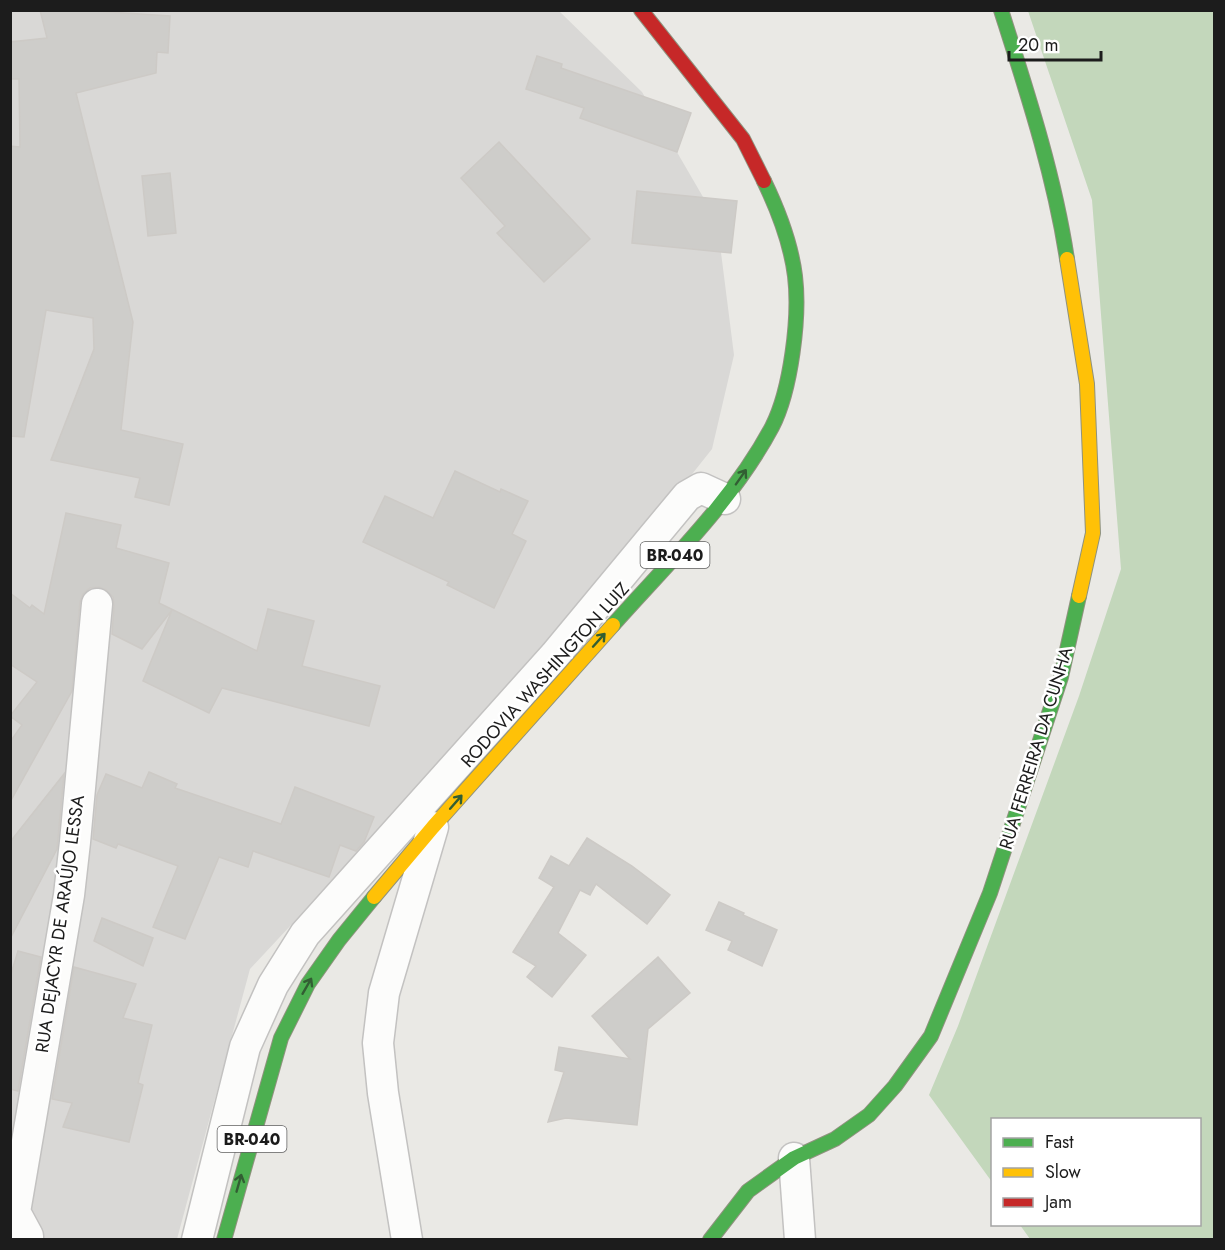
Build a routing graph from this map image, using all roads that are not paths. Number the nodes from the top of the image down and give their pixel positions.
1 (641, 10) edge
2 (1002, 10) edge
3 (725, 499) junction
4 (650, 538) junction
5 (673, 557) junction
6 (97, 604) dead end
7 (564, 662) junction
8 (433, 827) junction
9 (794, 1158) junction
10 (28, 1239) edge
11 (197, 1239) edge
12 (224, 1239) edge
13 (407, 1239) edge
14 (710, 1239) edge
15 (800, 1239) edge

3 -> 1 main road, RODOVIA WASHINGTON LUIZ / BR-040
2 - 9 main road, RUA FERREIRA DA CUNHA
3 - 4 street
3 - 5 main road, RODOVIA WASHINGTON LUIZ / BR-040
4 - 5 street
4 - 7 street
7 -> 5 main road, RODOVIA WASHINGTON LUIZ / BR-040
6 - 10 street, RUA DEJACYR DE ARAÚJO LESSA
8 -> 7 main road, RODOVIA WASHINGTON LUIZ / BR-040
7 - 11 street
12 -> 8 main road, RODOVIA WASHINGTON LUIZ / BR-040
8 - 13 street
9 - 14 main road, RUA FERREIRA DA CUNHA
9 - 15 street

